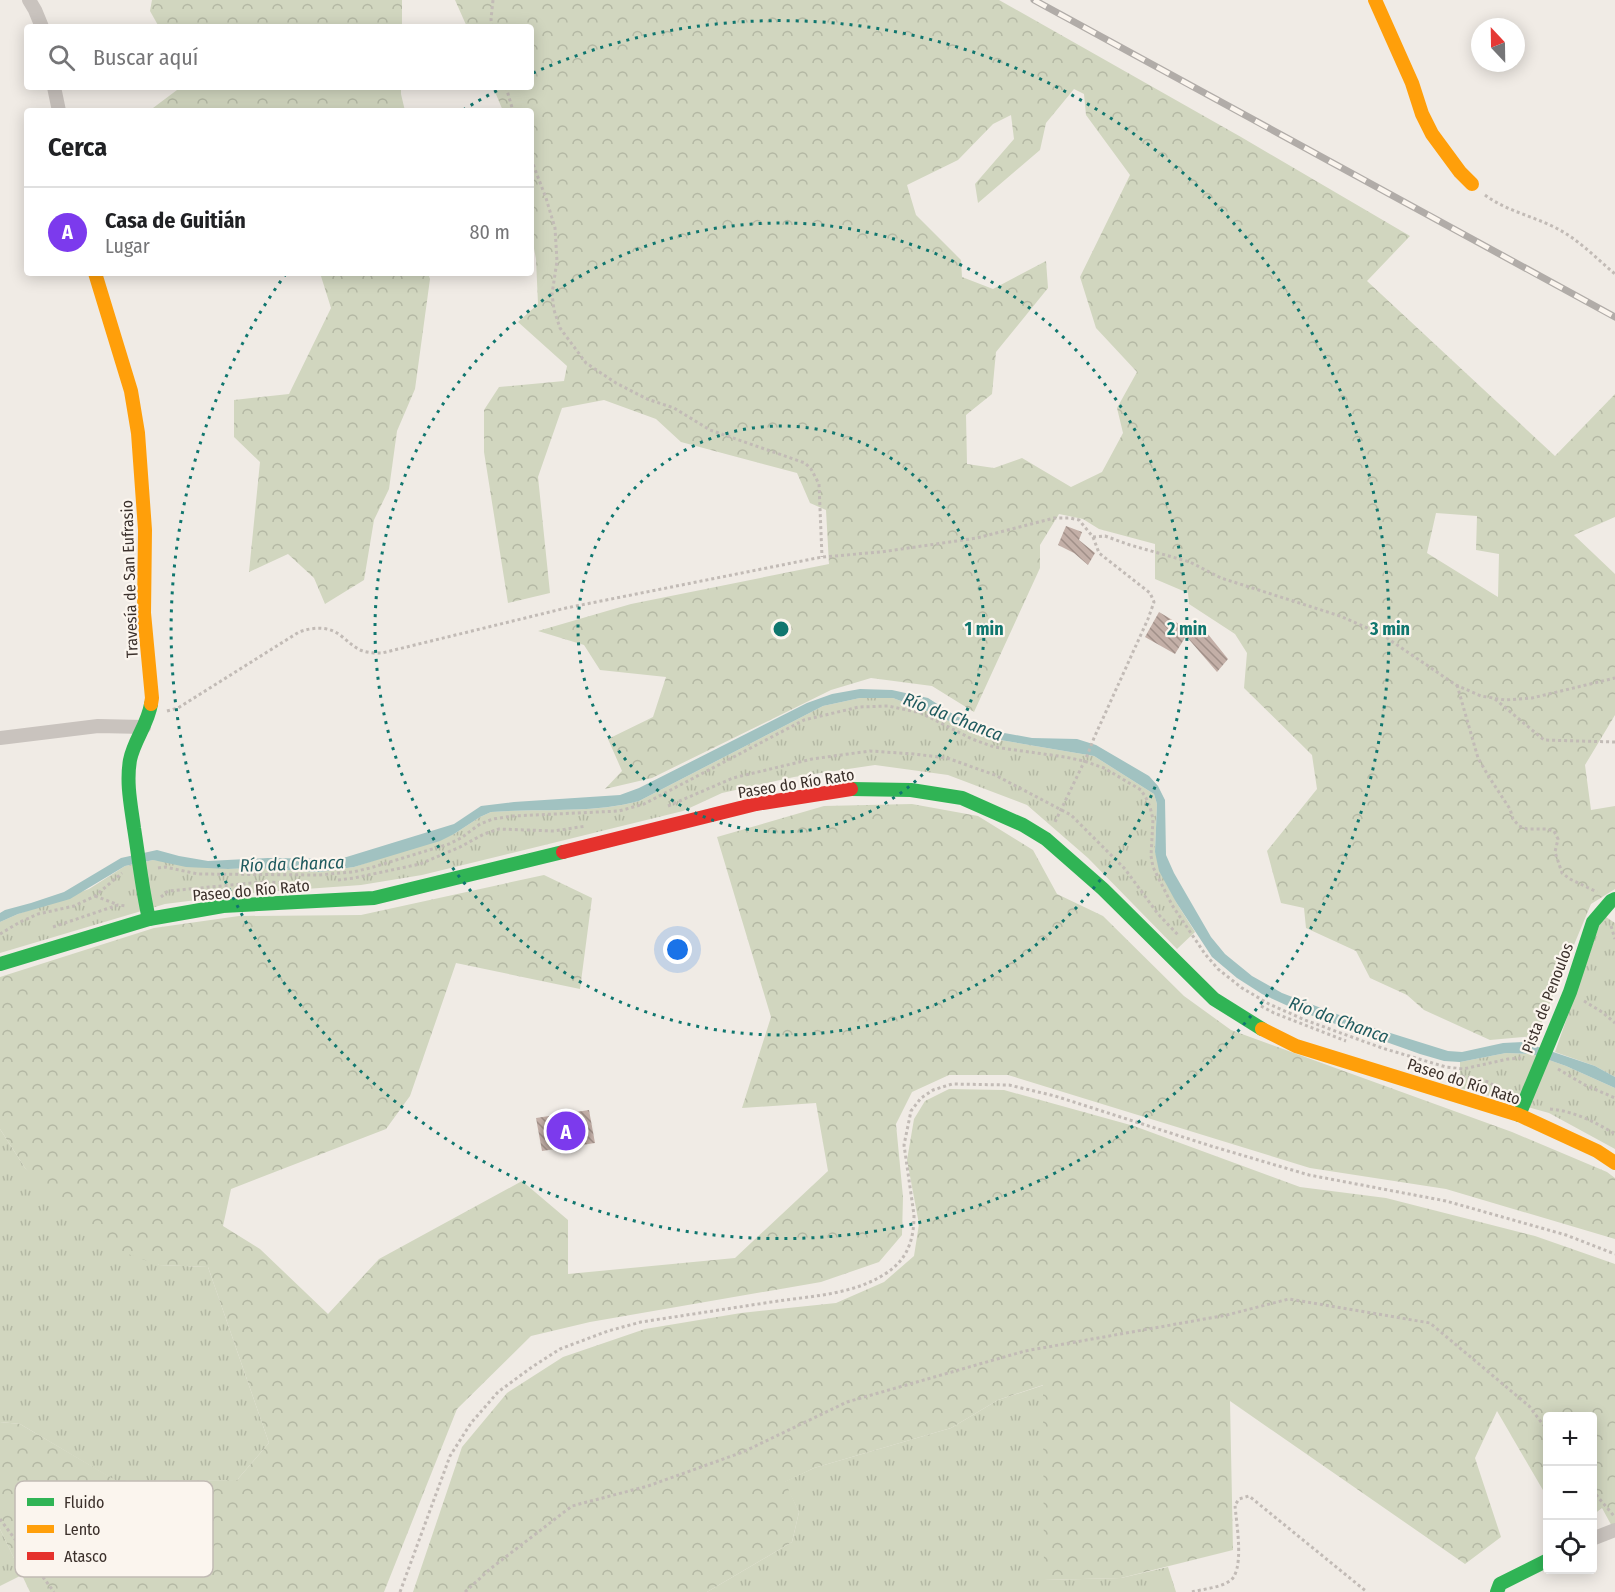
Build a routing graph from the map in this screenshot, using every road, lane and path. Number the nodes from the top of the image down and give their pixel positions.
1 (29, 0) edge
2 (493, 0) edge
3 (1375, 0) edge
4 (41, 24) edge
5 (492, 24) edge
6 (55, 90) edge
7 (507, 90) edge
8 (58, 108) edge
9 (512, 108) edge
10 (534, 167) edge
11 (1472, 184) joint
12 (1615, 274) edge
13 (96, 276) edge
14 (1093, 537) junction
15 (822, 557) junction
16 (1615, 678) edge
17 (1456, 685) junction
18 (1494, 698) junction
19 (150, 712) junction
20 (144, 727) junction
21 (0, 738) edge
22 (1615, 742) edge
23 (1084, 761) junction
24 (667, 806) dead end
25 (1061, 809) junction
26 (596, 824) dead end
27 (1046, 839) junction
28 (150, 868) dead end
29 (126, 871) dead end
30 (332, 881) dead end
31 (297, 883) dead end
32 (95, 896) junction
33 (1613, 900) edge
34 (118, 905) junction
35 (146, 907) junction
36 (48, 929) dead end
37 (0, 934) edge
38 (1182, 939) dead end
39 (0, 964) edge
40 (1570, 992) junction
41 (1253, 1002) dead end
42 (1615, 1023) edge
43 (1527, 1058) dead end
44 (1553, 1066) dead end
45 (1434, 1069) dead end
46 (1456, 1075) dead end
47 (1615, 1098) edge
48 (1523, 1105) junction
49 (1615, 1134) edge
50 (1615, 1163) edge
51 (1615, 1254) edge
52 (1543, 1424) edge
53 (1597, 1495) edge
54 (1615, 1517) edge
55 (0, 1519) edge
56 (1615, 1530) edge
57 (1597, 1537) edge
58 (15, 1539) edge
59 (1543, 1562) edge
60 (43, 1577) edge
61 (54, 1592) edge
62 (400, 1592) edge
63 (465, 1592) edge
64 (1192, 1592) edge
65 (1367, 1592) edge
66 (1497, 1592) edge

1 - 4 street
2 - 5 path
3 - 11 street
6 - 8 street
7 - 9 path
10 - 15 path
11 - 12 path
13 - 19 street, Travesía de San Eufrasio
14 - 15 path
14 - 17 path
14 - 23 path
15 - 19 path
16 - 18 path
17 - 18 path
17 - 33 path
18 - 22 path
19 - 20 street, Travesía de San Eufrasio
20 - 21 street
20 - 35 street, Travesía de San Eufrasio
23 - 25 path
23 - 28 path
23 - 43 path
24 - 25 path
25 - 27 path
25 - 38 path
26 - 30 path
27 - 35 street, Paseo do Río Rato
27 - 48 street, Paseo do Río Rato
29 - 32 path
31 - 35 path
32 - 34 path
32 - 37 path
33 - 40 street, Pista de Penoulos
34 - 35 path
34 - 36 path
35 - 39 street, Paseo do Río Rato
40 - 42 path
40 - 48 street, Pista de Penoulos
41 - 45 path
44 - 47 path
46 - 48 path
48 - 49 path
48 - 50 street, Paseo do Río Rato
51 - 62 path
52 - 63 path
53 - 54 path
55 - 58 path
56 - 57 street
59 - 66 street
60 - 61 path
64 - 65 path

